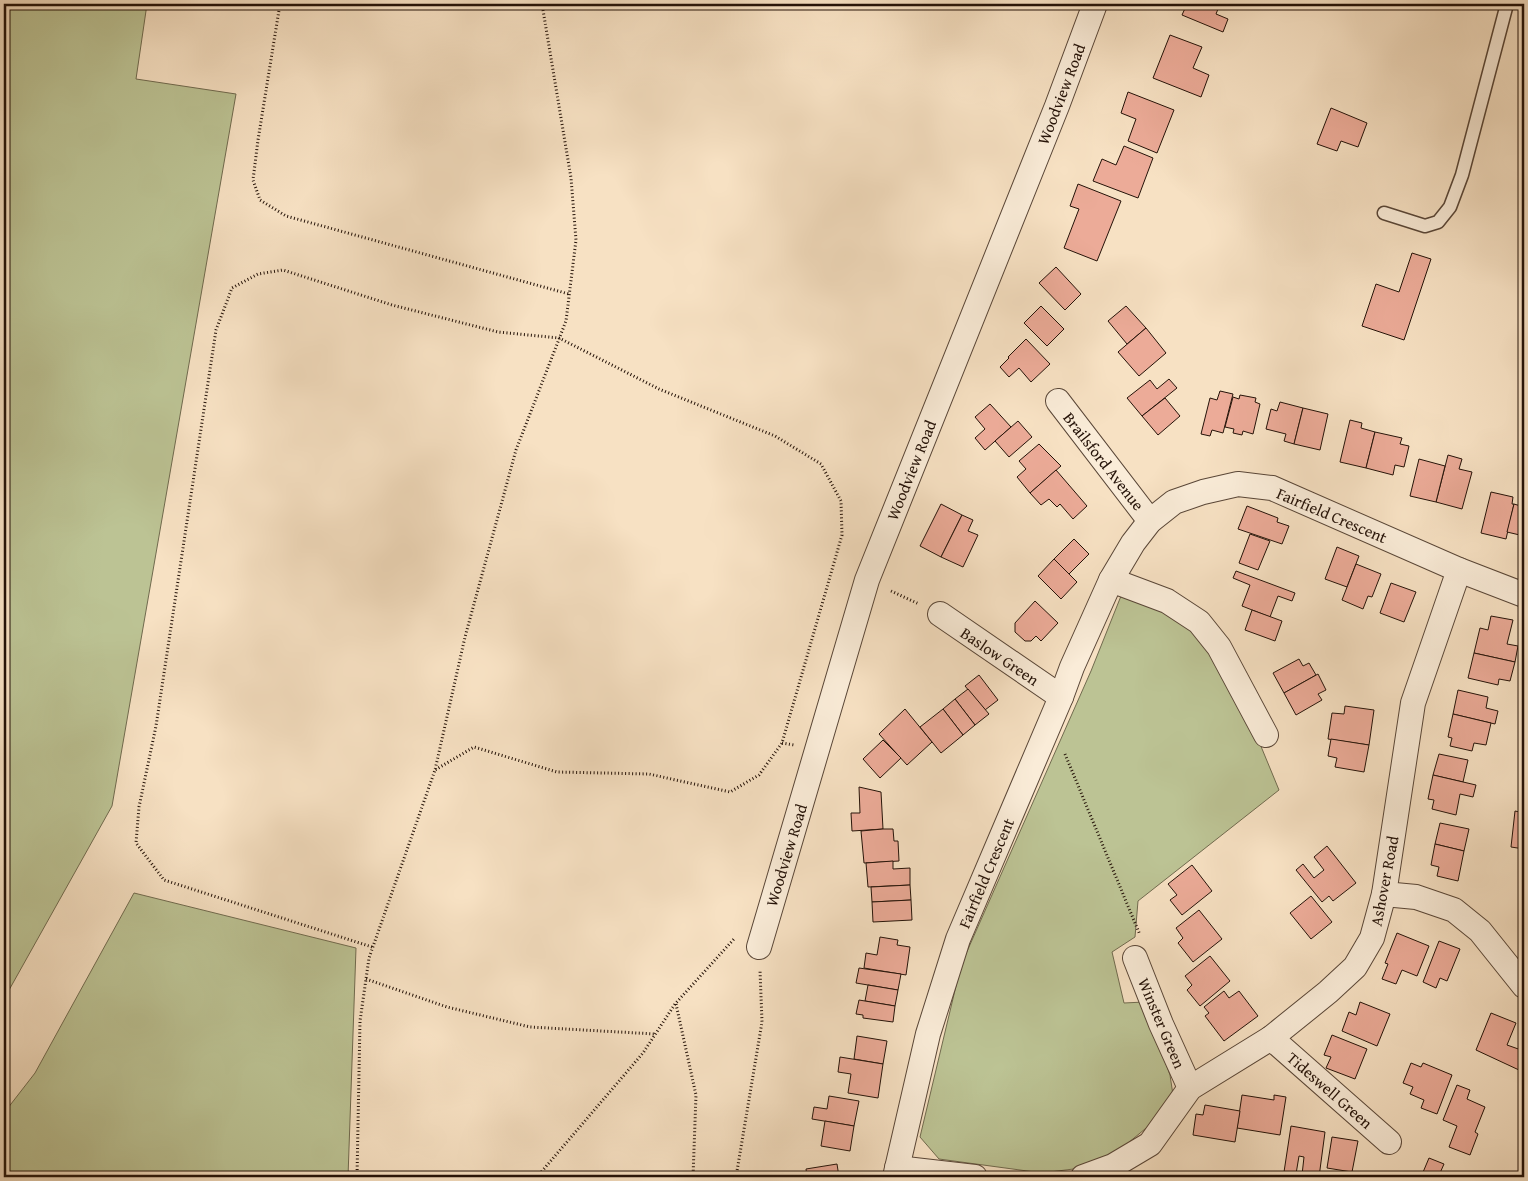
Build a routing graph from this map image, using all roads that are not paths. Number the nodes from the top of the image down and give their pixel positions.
1 (1095, 4) edge
2 (1507, 4) edge
3 (1384, 213) dead end
4 (1058, 402) dead end
5 (1150, 520) junction
6 (1459, 570) junction
7 (1111, 580) junction
8 (1524, 595) edge
9 (940, 614) road end
10 (1061, 697) junction
11 (1266, 735) dead end
12 (1384, 894) junction
13 (758, 948) road end
14 (1135, 958) road end
15 (1524, 986) edge
16 (1270, 1038) junction
17 (1190, 1088) junction
18 (1389, 1142) dead end
19 (896, 1173) edge
20 (975, 1177) edge
21 (1083, 1177) edge

1 - 13 street, Woodview Road
2 - 3 lane
4 - 5 street, Brailsford Avenue
5 - 6 street, Fairfield Crescent
5 - 7 street, Fairfield Crescent
6 - 8 street, Fairfield Crescent
6 - 12 street, Ashover Road
7 - 10 street, Fairfield Crescent
7 - 11 street
9 - 10 street, Baslow Green
10 - 19 street, Fairfield Crescent
12 - 15 street
12 - 16 street, Ashover Road
14 - 17 street, Winster Green
16 - 17 street, Ashover Road
16 - 18 street, Tideswell Green
17 - 21 street, Ashover Road
19 - 20 street

